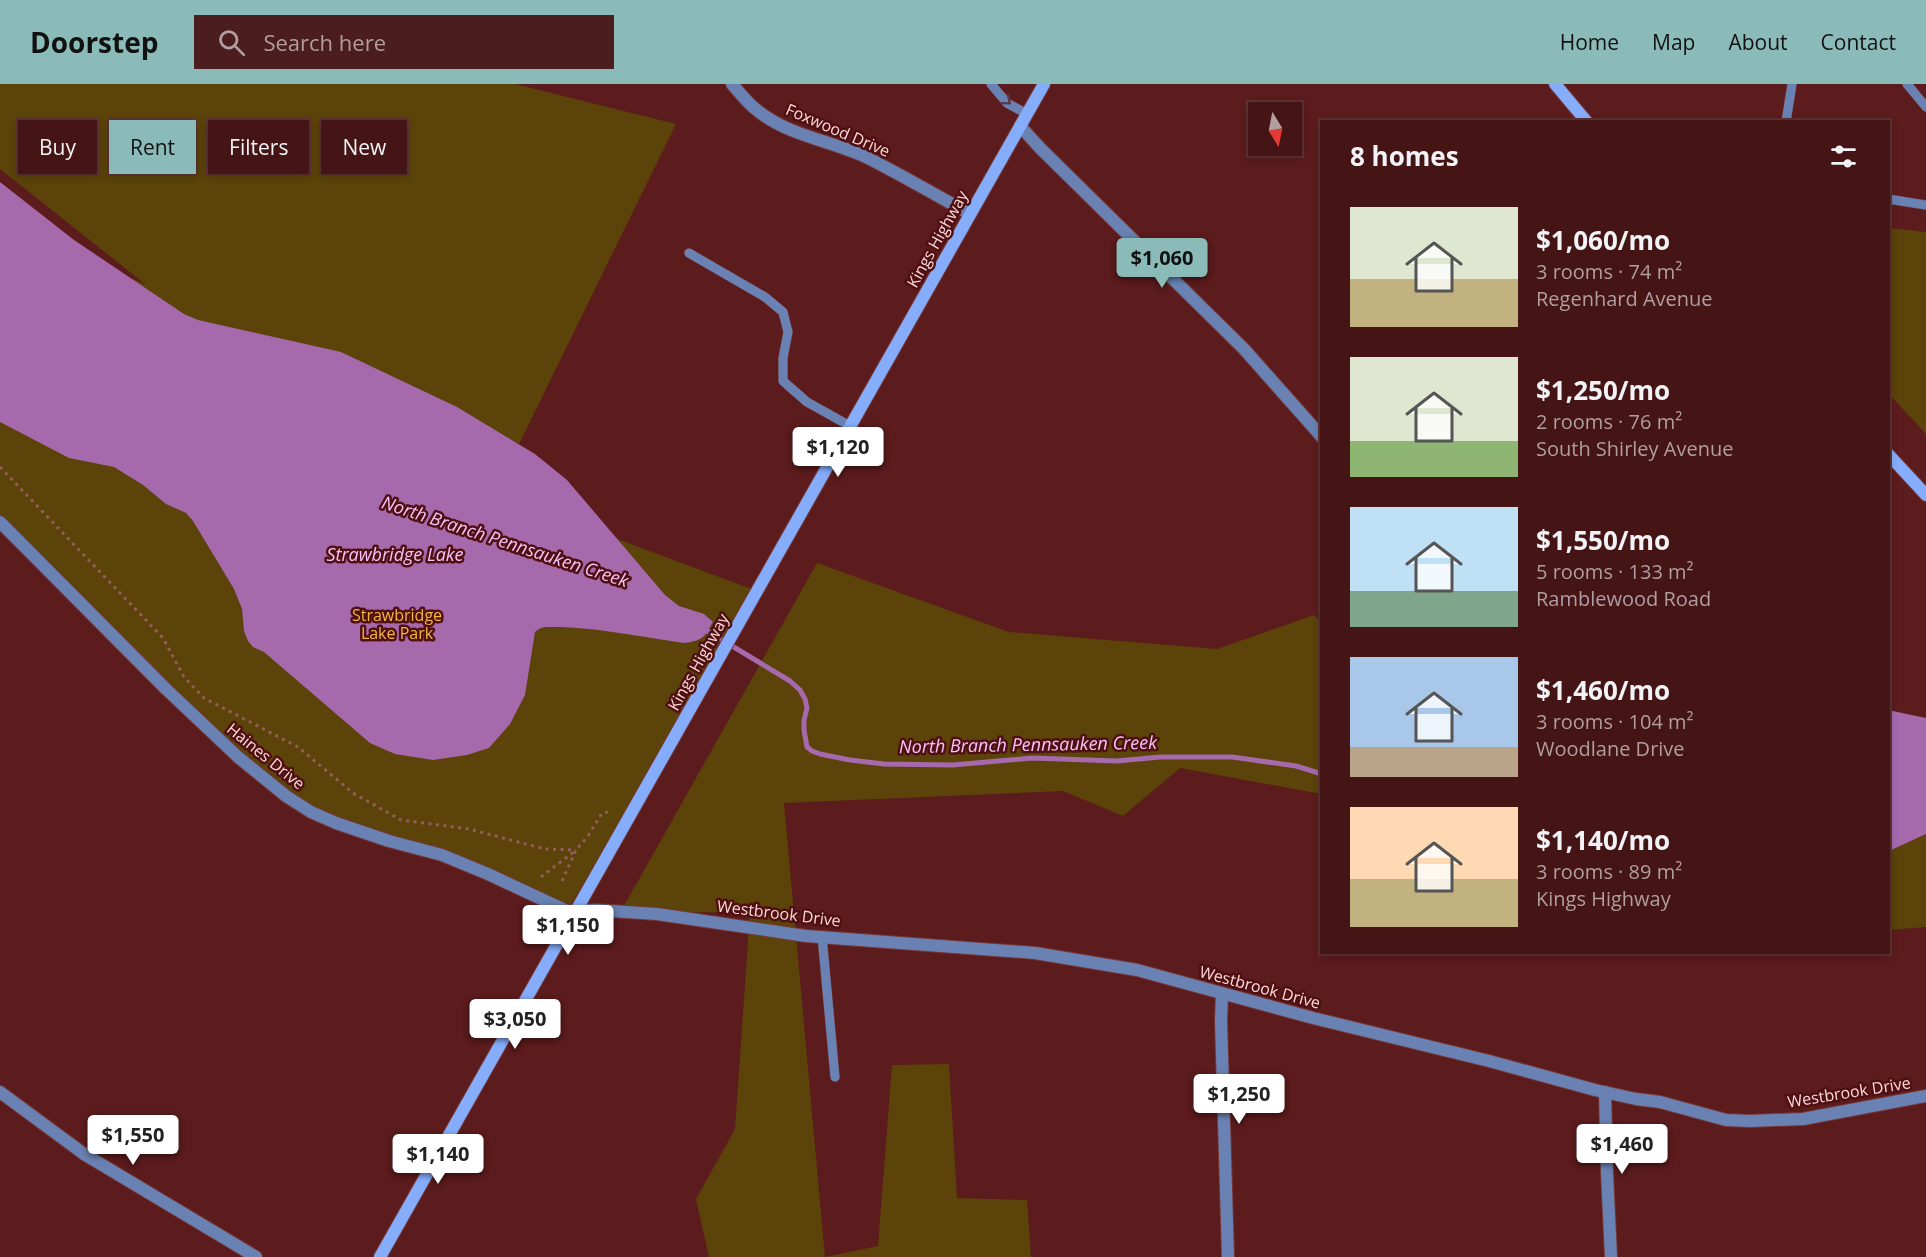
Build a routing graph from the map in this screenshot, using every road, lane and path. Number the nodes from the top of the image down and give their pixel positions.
1 (732, 84) edge
2 (991, 84) edge
3 (1044, 84) edge
4 (1555, 84) edge
5 (1792, 84) edge
6 (1906, 84) edge
7 (1926, 107) edge
8 (1027, 114) junction
9 (1585, 120) edge
10 (1786, 120) edge
11 (1020, 126) junction
12 (1890, 199) edge
13 (1926, 205) edge
14 (970, 214) junction
15 (689, 253) dead end
16 (850, 426) junction
17 (1320, 435) edge
18 (1890, 456) edge
19 (0, 467) edge
20 (1926, 495) edge
21 (0, 522) edge
22 (608, 812) dead end
23 (576, 850) junction
24 (541, 877) dead end
25 (562, 881) dead end
26 (576, 912) junction
27 (822, 936) junction
28 (1222, 993) junction
29 (835, 1077) dead end
30 (0, 1092) edge
31 (1605, 1092) junction
32 (1926, 1096) edge
33 (256, 1257) edge
34 (380, 1257) edge
35 (1228, 1257) edge
36 (1611, 1257) edge

1 - 14 street, Foxwood Drive
2 -> 8 lane
3 - 8 main road, Kings Highway
4 - 9 main road
5 - 10 lane
6 - 7 lane
8 - 11 main road, Kings Highway
11 - 14 main road, Kings Highway
11 - 17 street
12 - 13 lane
14 - 16 main road, Kings Highway
15 - 16 lane
16 - 26 main road, Kings Highway
18 - 20 main road
19 - 23 path
21 - 26 street, Haines Drive
22 - 23 path
23 - 24 path
23 - 25 path
26 - 27 street, Westbrook Drive
26 - 34 main road, Kings Highway
27 - 28 street, Westbrook Drive
27 - 29 lane
28 - 31 street, Westbrook Drive
28 - 35 street
30 - 33 street
31 - 32 street, Westbrook Drive
31 - 36 street

